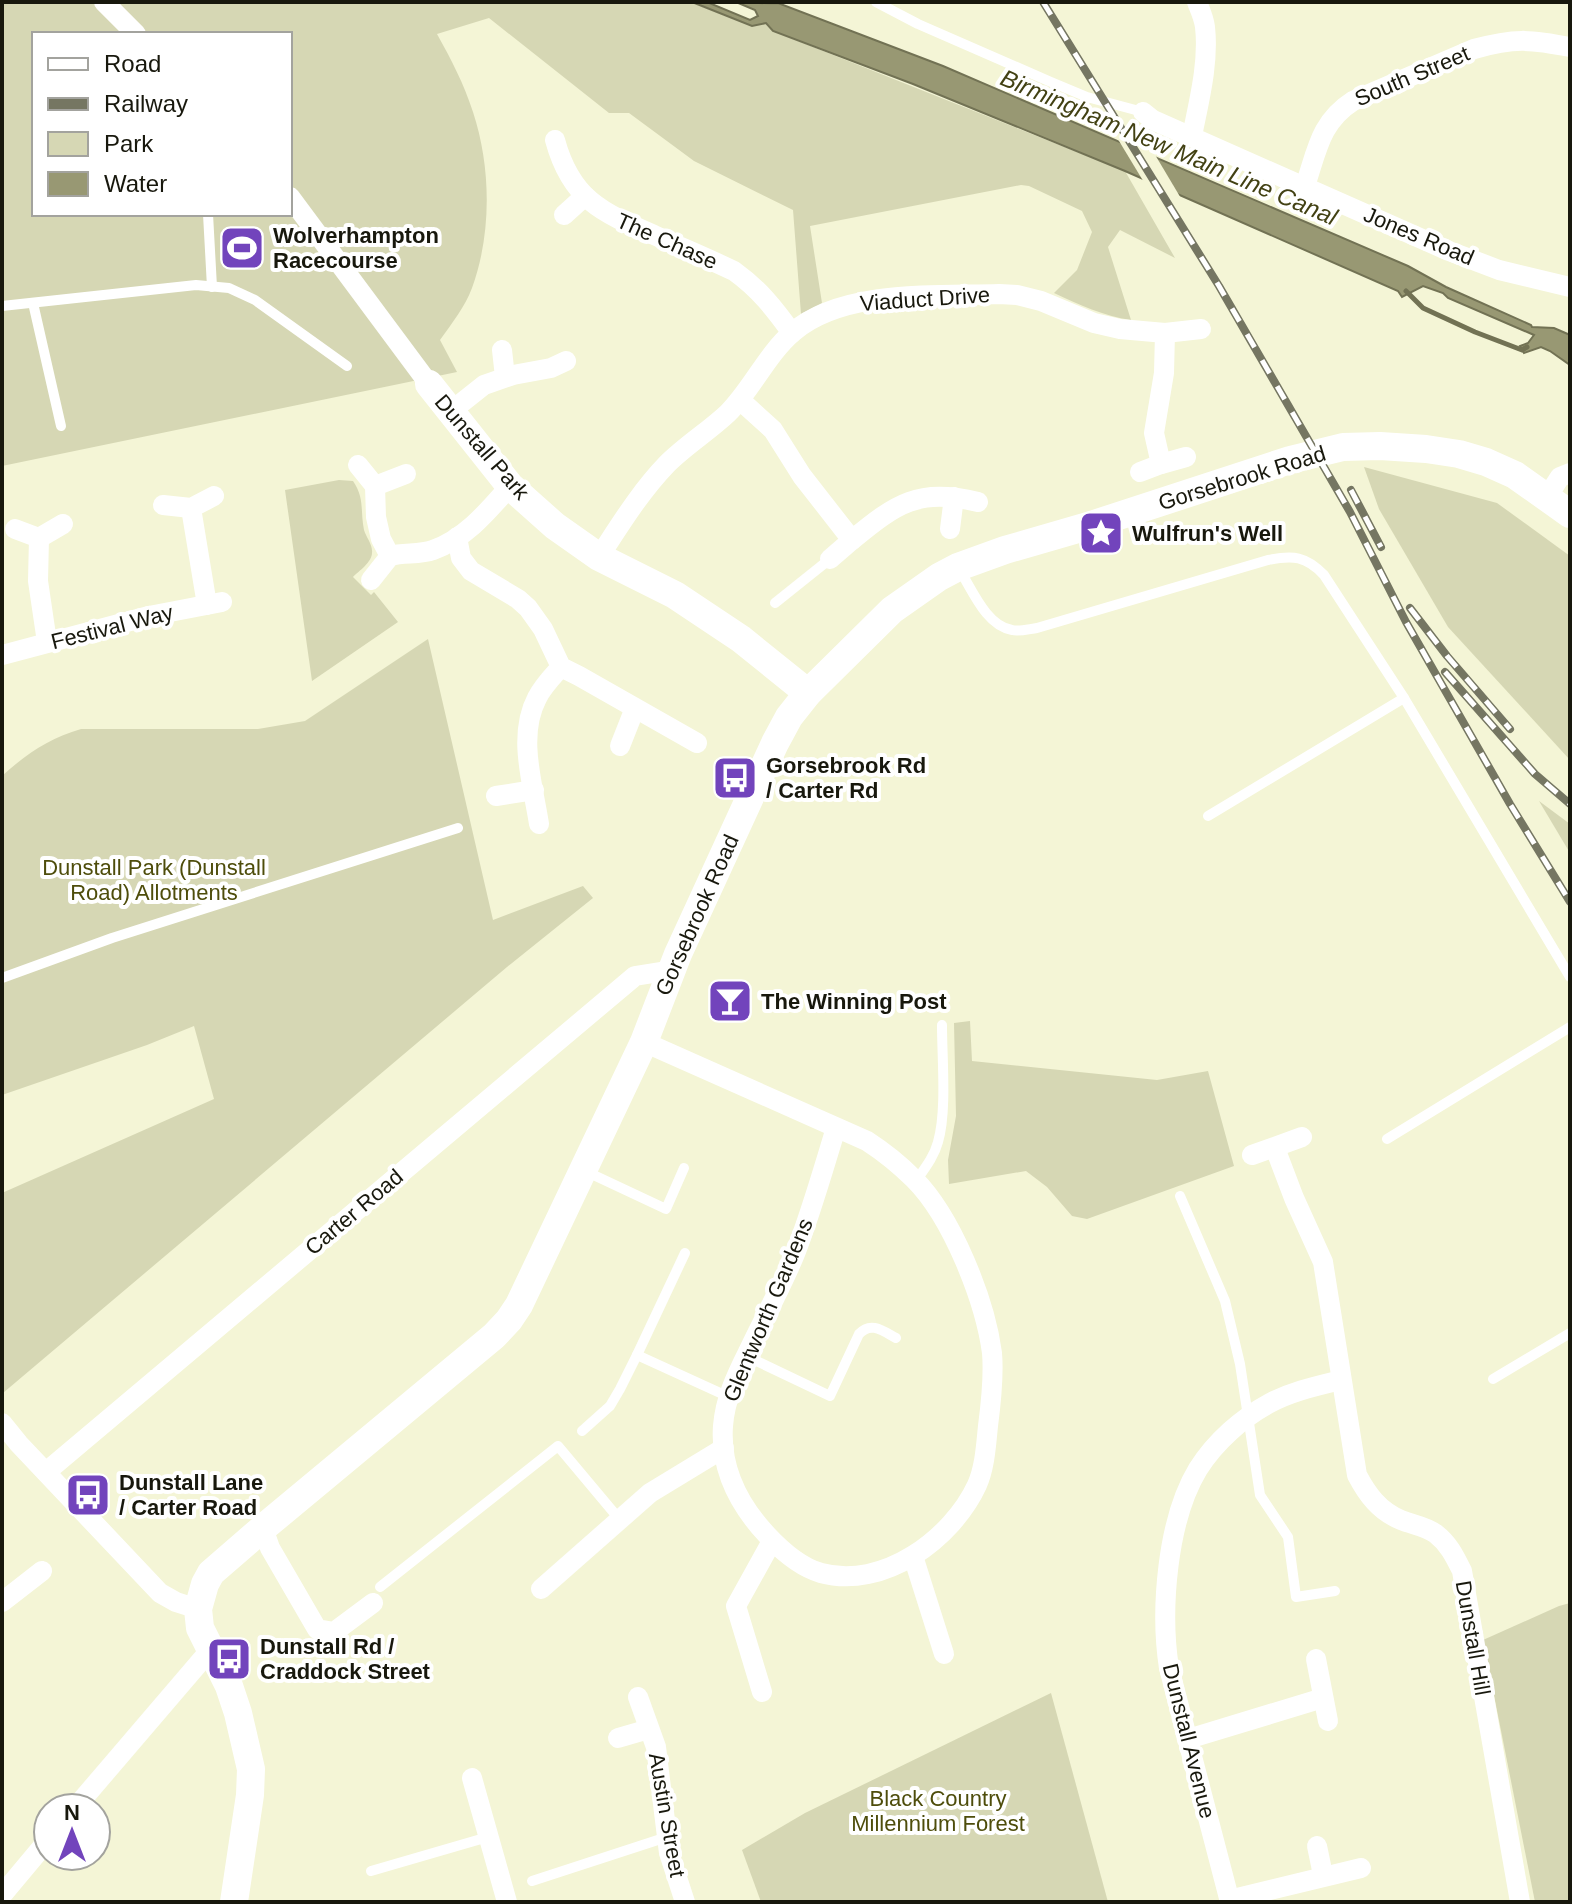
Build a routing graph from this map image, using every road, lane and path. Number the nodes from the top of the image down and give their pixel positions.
1 (104, 2) edge
2 (876, 2) edge
3 (1197, 2) edge
4 (134, 32) edge
5 (1570, 47) edge
6 (1143, 112) joint
7 (1192, 136) junction
8 (555, 140) dead end
9 (1305, 186) junction
10 (585, 196) junction
11 (292, 200) edge
12 (564, 215) dead end
13 (208, 216) edge
14 (212, 287) junction
15 (1570, 287) edge
16 (33, 303) junction
17 (2, 306) edge
18 (1201, 329) dead end
19 (792, 333) junction
20 (1165, 333) junction
21 (502, 350) dead end
22 (566, 361) dead end
23 (347, 366) dead end
24 (505, 377) junction
25 (429, 384) joint
26 (740, 400) junction
27 (450, 412) junction
28 (61, 426) dead end
29 (1186, 457) dead end
30 (1161, 464) junction
31 (358, 465) dead end
32 (1140, 472) dead end
33 (1570, 473) edge
34 (406, 474) dead end
35 (375, 486) junction
36 (510, 486) junction
37 (214, 496) dead end
38 (954, 497) junction
39 (1547, 497) junction
40 (978, 502) dead end
41 (163, 505) dead end
42 (191, 508) junction
43 (1570, 514) edge
44 (63, 524) dead end
45 (15, 529) dead end
46 (950, 529) dead end
47 (457, 537) junction
48 (39, 538) junction
49 (852, 540) junction
50 (390, 556) junction
51 (599, 557) junction
52 (830, 559) joint
53 (958, 567) junction
54 (371, 580) dead end
55 (775, 603) dead end
56 (47, 642) junction
57 (2, 655) edge
58 (561, 667) junction
59 (808, 693) junction
60 (1404, 698) junction
61 (635, 708) junction
62 (697, 743) dead end
63 (620, 746) dead end
64 (534, 790) junction
65 (496, 796) dead end
66 (1208, 816) dead end
67 (539, 824) dead end
68 (458, 828) dead end
69 (670, 975) junction
70 (1570, 977) edge
71 (2, 978) edge
72 (942, 1025) dead end
73 (1570, 1027) edge
74 (644, 1042) junction
75 (836, 1128) junction
76 (1302, 1137) dead end
77 (1387, 1139) dead end
78 (1275, 1148) junction
79 (1252, 1155) dead end
80 (684, 1168) dead end
81 (583, 1170) junction
82 (916, 1181) junction
83 (1180, 1196) dead end
84 (685, 1253) dead end
85 (1570, 1333) edge
86 (896, 1338) dead end
87 (637, 1355) junction
88 (746, 1356) junction
89 (1493, 1379) dead end
90 (1341, 1380) junction
91 (729, 1397) junction
92 (1248, 1417) junction
93 (2, 1423) edge
94 (582, 1431) dead end
95 (724, 1448) junction
96 (46, 1472) junction
97 (620, 1520) junction
98 (263, 1528) junction
99 (772, 1541) junction
100 (913, 1556) junction
101 (42, 1571) dead end
102 (541, 1589) dead end
103 (1335, 1591) dead end
104 (376, 1595) joint
105 (2, 1602) edge
106 (198, 1609) junction
107 (211, 1649) junction
108 (944, 1654) dead end
109 (1316, 1659) dead end
110 (762, 1692) dead end
111 (638, 1697) dead end
112 (1323, 1698) junction
113 (1328, 1721) dead end
114 (649, 1729) junction
115 (618, 1738) dead end
116 (1188, 1739) junction
117 (472, 1778) dead end
118 (89, 1792) edge
119 (488, 1837) junction
120 (667, 1837) junction
121 (1317, 1846) dead end
122 (32, 1859) edge
123 (1361, 1868) dead end
124 (371, 1871) dead end
125 (1323, 1875) junction
126 (532, 1881) dead end
127 (2, 1895) edge
128 (1229, 1901) edge
129 (234, 1902) edge
130 (507, 1902) edge
131 (685, 1902) edge
132 (1520, 1902) edge

1 - 4 street
2 - 6 lane, Jones Road
3 - 7 street
5 - 9 street, South Street
6 - 7 street, Jones Road
7 - 9 street, Jones Road
8 - 10 street, The Chase
9 - 15 street, Jones Road
10 - 12 street
10 - 19 street, The Chase
11 - 25 street, Dunstall Park
13 - 14 lane
14 - 16 lane
14 - 23 lane
16 - 17 lane
16 - 28 lane
18 - 20 street, Viaduct Drive
19 - 20 street, Viaduct Drive
19 - 26 street, Viaduct Drive
20 - 30 street
21 - 24 street
22 - 24 street
24 - 27 street
25 - 27 street, Dunstall Park
26 - 49 street
26 - 51 street, Viaduct Drive
27 - 36 street, Dunstall Park
29 - 30 street
30 - 32 street
31 - 35 street
33 - 39 street
34 - 35 street
35 - 50 street
36 - 47 street
36 - 51 street, Dunstall Park
37 - 42 street
38 - 40 street
38 - 46 street
38 - 49 street
39 - 43 street, Gorsebrook Road
39 - 53 street, Gorsebrook Road
41 - 42 street
42 - 56 street, Festival Way
44 - 48 street
45 - 48 street
47 - 50 street
47 - 58 street
48 - 56 street
49 - 52 street
50 - 54 street
51 - 59 street, Dunstall Park
52 - 55 lane
53 - 59 street, Gorsebrook Road
53 - 60 lane
56 - 57 street, Festival Way
58 - 61 street
58 - 64 street
59 - 69 street, Gorsebrook Road
60 - 66 lane
60 - 70 lane
61 - 62 street
61 - 63 street
64 - 65 street
64 - 67 street
68 - 71 lane
69 - 74 street, Gorsebrook Road
69 - 96 street, Carter Road
72 - 82 lane
73 - 77 lane
74 - 75 street, Glentworth Gardens
74 - 81 street, Gorsebrook Road
75 - 82 street, Glentworth Gardens
75 - 88 street, Glentworth Gardens
76 - 78 street
78 - 79 street
78 - 90 street, Dunstall Hill
80 - 81 lane
81 - 98 street, Gorsebrook Road
82 - 100 street, Glentworth Gardens
83 - 92 lane
84 - 87 lane
85 - 89 lane
86 - 88 lane
87 - 91 lane
87 - 94 lane
88 - 91 street, Glentworth Gardens
90 - 92 street, Dunstall Avenue
90 - 132 street, Dunstall Hill
91 - 95 street, Glentworth Gardens
92 - 103 lane
92 - 116 street, Dunstall Avenue
93 - 96 street
95 - 97 street
95 - 99 street, Glentworth Gardens
96 - 106 street
97 - 102 street
97 - 104 lane
98 - 104 street
98 - 106 street, Gorsebrook Road
99 - 100 street, Glentworth Gardens
99 - 110 street
100 - 108 street
101 - 105 street
106 - 107 street
107 - 118 street
107 - 129 street
109 - 112 street
111 - 114 street, Austin Street
112 - 113 street
112 - 116 street
114 - 115 street, Austin Street
114 - 120 street, Austin Street
116 - 128 street, Dunstall Avenue
117 - 119 street
119 - 124 lane
119 - 130 street
120 - 126 lane
120 - 131 street, Austin Street
121 - 125 street
122 - 127 street
123 - 125 street
125 - 128 street

